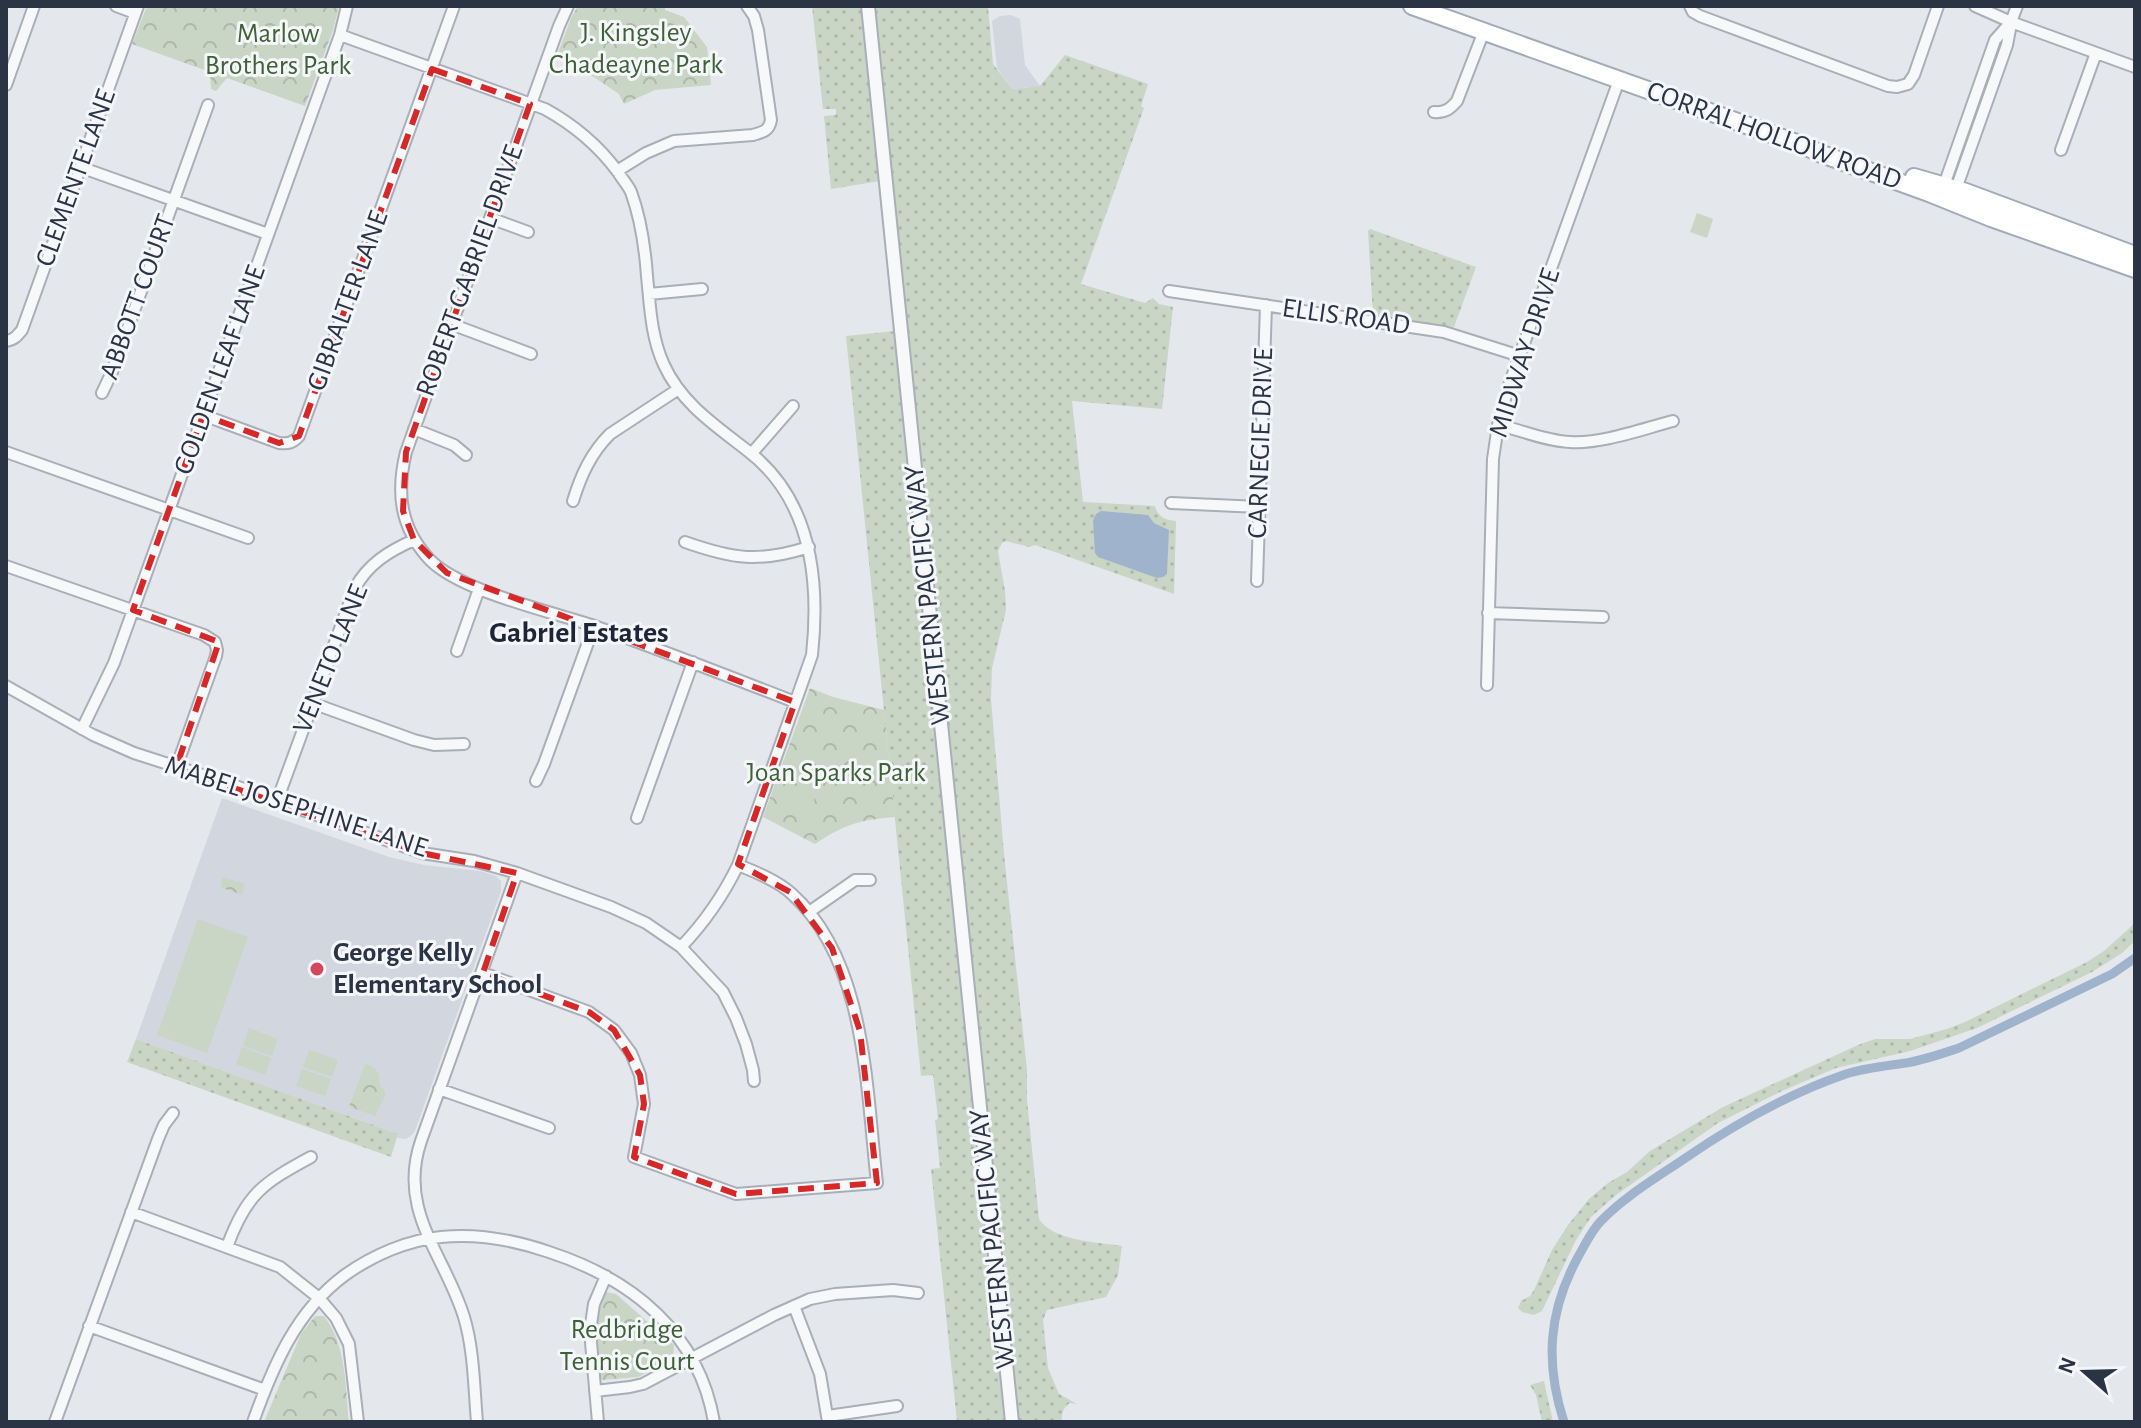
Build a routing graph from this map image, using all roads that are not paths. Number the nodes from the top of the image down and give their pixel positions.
1 (34, 6) edge
2 (116, 6) edge
3 (347, 6) edge
4 (454, 6) edge
5 (568, 6) edge
6 (747, 6) edge
7 (868, 6) edge
8 (1412, 6) edge
9 (1690, 6) edge
10 (1938, 6) edge
11 (1975, 6) edge
12 (2017, 6) edge
13 (137, 9) edge
14 (2011, 22) junction
15 (1484, 31) junction
16 (340, 35) junction
17 (2096, 53) junction
18 (2135, 67) edge
19 (432, 69) junction
20 (1619, 80) junction
21 (6, 85) edge
22 (530, 104) junction
23 (208, 105) dead end
24 (1434, 112) dead end
25 (2061, 150) dead end
26 (80, 167) junction
27 (617, 171) junction
28 (1947, 191) junction
29 (174, 200) junction
30 (490, 218) junction
31 (528, 232) dead end
32 (268, 234) junction
33 (2132, 263) edge
34 (702, 289) dead end
35 (1169, 291) dead end
36 (649, 294) junction
37 (1266, 305) junction
38 (451, 324) junction
39 (6, 341) edge
40 (531, 354) dead end
41 (1520, 356) junction
42 (677, 390) junction
43 (102, 393) dead end
44 (793, 406) dead end
45 (203, 415) junction
46 (1673, 421) dead end
47 (1498, 425) junction
48 (414, 429) junction
49 (6, 452) edge
50 (752, 453) junction
51 (466, 455) dead end
52 (573, 501) dead end
53 (1171, 503) dead end
54 (1259, 507) junction
55 (169, 511) junction
56 (248, 538) dead end
57 (414, 540) junction
58 (685, 542) dead end
59 (809, 547) junction
60 (6, 566) edge
61 (1257, 581) dead end
62 (479, 589) junction
63 (133, 610) junction
64 (1488, 613) junction
65 (1603, 617) dead end
66 (594, 626) junction
67 (457, 651) dead end
68 (693, 662) junction
69 (1487, 685) dead end
70 (6, 686) edge
71 (795, 702) junction
72 (312, 703) junction
73 (82, 729) junction
74 (464, 744) dead end
75 (176, 768) junction
76 (536, 781) dead end
77 (277, 801) junction
78 (637, 818) dead end
79 (738, 865) junction
80 (517, 873) junction
81 (870, 880) dead end
82 (809, 912) junction
83 (681, 947) junction
84 (483, 973) junction
85 (754, 1081) dead end
86 (439, 1089) junction
87 (173, 1113) dead end
88 (549, 1128) dead end
89 (311, 1157) dead end
90 (131, 1212) junction
91 (428, 1239) junction
92 (227, 1247) junction
93 (606, 1276) junction
94 (918, 1293) dead end
95 (319, 1298) junction
96 (794, 1306) junction
97 (89, 1326) junction
98 (692, 1358) junction
99 (265, 1390) junction
100 (595, 1391) junction
101 (897, 1406) dead end
102 (828, 1419) edge
103 (55, 1422) edge
104 (253, 1422) edge
105 (358, 1422) edge
106 (477, 1422) edge
107 (598, 1422) edge
108 (714, 1422) edge
109 (1012, 1422) edge

1 - 21 street
2 - 13 street
3 - 16 street, GOLDEN LEAF LANE
4 - 19 street
5 - 22 street, ROBERT GABRIEL DRIVE
6 - 27 street
7 - 109 street, WESTERN PACIFIC WAY
8 - 15 main road, CORRAL HOLLOW ROAD
9 - 10 street
11 - 14 street
12 - 14 street
13 - 26 street, CLEMENTE LANE
14 - 17 street
14 - 28 street
15 - 20 main road, CORRAL HOLLOW ROAD
15 - 24 street
16 - 19 street
16 - 32 street, GOLDEN LEAF LANE
17 - 18 street
17 - 25 street
19 - 22 street
19 - 45 street, GIBRALTER LANE
20 - 28 main road, CORRAL HOLLOW ROAD
20 - 41 street, MIDWAY DRIVE
22 - 27 street
22 - 30 street, ROBERT GABRIEL DRIVE
23 - 29 street, ABBOTT COURT
26 - 29 street
26 - 39 street, CLEMENTE LANE
27 - 36 street
28 - 33 main road, CORRAL HOLLOW ROAD
29 - 32 street
29 - 43 street, ABBOTT COURT
30 - 31 street
30 - 38 street, ROBERT GABRIEL DRIVE
32 - 45 street, GOLDEN LEAF LANE
34 - 36 street
35 - 37 street, ELLIS ROAD
36 - 42 street
37 - 41 street, ELLIS ROAD
37 - 54 street, CARNEGIE DRIVE
38 - 40 street
38 - 48 street, ROBERT GABRIEL DRIVE
41 - 47 street, MIDWAY DRIVE
42 - 50 street
42 - 52 street
44 - 50 street
45 - 55 street, GOLDEN LEAF LANE
46 - 47 street
47 - 64 street, MIDWAY DRIVE
48 - 51 street
48 - 57 street, ROBERT GABRIEL DRIVE
49 - 55 street
50 - 59 street
53 - 54 street
54 - 61 street, CARNEGIE DRIVE
55 - 56 street
55 - 63 street, GOLDEN LEAF LANE
57 - 62 street
57 - 72 street, VENETO LANE
58 - 59 street
59 - 71 street
60 - 63 street
62 - 66 street
62 - 67 street
63 - 73 street, GOLDEN LEAF LANE
63 - 75 street
64 - 65 street
64 - 69 street, MIDWAY DRIVE
66 - 68 street
66 - 76 street
68 - 71 street
68 - 78 street
70 - 73 street, MABEL JOSEPHINE LANE
71 - 79 street
72 - 74 street
72 - 77 street, VENETO LANE
73 - 75 street, MABEL JOSEPHINE LANE
75 - 77 street, MABEL JOSEPHINE LANE
77 - 80 street, MABEL JOSEPHINE LANE
79 - 82 street
79 - 83 street
80 - 83 street, MABEL JOSEPHINE LANE
80 - 84 street
81 - 82 street
82 - 84 street
83 - 85 street, MABEL JOSEPHINE LANE
84 - 86 street
86 - 88 street
86 - 91 street
87 - 90 street
89 - 92 street
90 - 92 street
90 - 97 street
91 - 93 street
91 - 95 street
91 - 106 street
92 - 95 street
93 - 98 street
93 - 100 street
94 - 96 street
95 - 99 street
95 - 105 street
96 - 98 street
96 - 102 street
97 - 99 street
97 - 103 street
98 - 100 street
98 - 108 street
99 - 104 street
100 - 107 street
101 - 102 street

